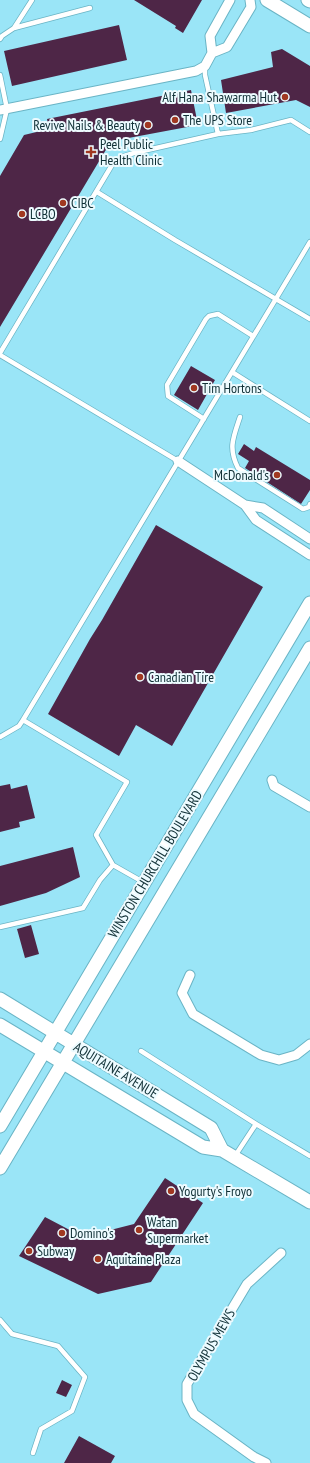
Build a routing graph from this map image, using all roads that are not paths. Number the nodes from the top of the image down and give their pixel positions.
1 (32, 0) edge
2 (230, 0) edge
3 (250, 0) edge
4 (267, 0) edge
5 (90, 8) dead end
6 (310, 26) edge
7 (14, 28) junction
8 (0, 39) edge
9 (212, 52) junction
10 (205, 66) junction
11 (0, 75) edge
12 (4, 110) edge
13 (310, 132) edge
14 (218, 134) junction
15 (0, 139) edge
16 (96, 192) junction
17 (310, 242) edge
18 (276, 299) junction
19 (310, 319) edge
20 (253, 336) junction
21 (0, 354) edge
22 (232, 372) junction
23 (240, 417) dead end
24 (204, 419) junction
25 (310, 420) edge
26 (178, 461) junction
27 (310, 504) edge
28 (245, 505) junction
29 (310, 539) edge
30 (310, 556) edge
31 (310, 603) edge
32 (310, 648) edge
33 (23, 720) junction
34 (0, 737) edge
35 (272, 780) dead end
36 (310, 807) edge
37 (113, 865) junction
38 (144, 882) junction
39 (0, 927) edge
40 (190, 975) dead end
41 (0, 1000) edge
42 (0, 1025) edge
43 (55, 1032) junction
44 (74, 1044) junction
45 (310, 1044) edge
46 (44, 1051) junction
47 (141, 1051) dead end
48 (63, 1062) junction
49 (256, 1124) junction
50 (0, 1126) edge
51 (222, 1150) junction
52 (310, 1156) edge
53 (234, 1157) junction
54 (0, 1168) edge
55 (310, 1202) edge
56 (281, 1253) dead end
57 (0, 1320) edge
58 (33, 1453) dead end
59 (266, 1463) edge

1 - 7 lane
2 - 9 street
3 - 9 street
4 - 6 main road
5 - 7 lane
7 - 8 lane
9 - 10 street
10 - 12 street
10 - 14 lane
11 - 12 lane
12 - 15 lane
13 - 14 lane
14 - 16 lane
16 - 18 lane
16 - 21 lane
17 - 18 lane
18 - 19 lane
18 - 20 lane
20 - 22 lane
20 - 24 lane
21 - 26 lane
22 - 24 lane
22 - 25 lane
23 - 27 lane
24 - 26 lane
26 - 28 street
26 - 33 lane
28 - 29 street
28 - 30 street
31 - 38 main road, WINSTON CHURCHILL BOULEVARD
32 - 44 main road, WINSTON CHURCHILL BOULEVARD
33 - 34 lane
33 - 37 lane
35 - 36 street
37 - 38 lane
37 - 39 lane
38 - 43 main road, WINSTON CHURCHILL BOULEVARD
40 - 45 street
41 - 43 main road, AQUITAINE AVENUE
42 - 46 main road, AQUITAINE AVENUE
43 - 44 main road, AQUITAINE AVENUE
43 - 46 main road, WINSTON CHURCHILL BOULEVARD
44 - 48 main road, WINSTON CHURCHILL BOULEVARD
44 - 51 main road, AQUITAINE AVENUE
46 - 48 main road, AQUITAINE AVENUE
46 - 50 main road, WINSTON CHURCHILL BOULEVARD
47 - 49 lane
48 - 51 main road, AQUITAINE AVENUE
48 - 54 main road, WINSTON CHURCHILL BOULEVARD
49 - 52 lane
49 - 53 lane
51 - 53 main road, AQUITAINE AVENUE
53 - 55 main road, AQUITAINE AVENUE
56 - 59 street, OLYMPUS MEWS
57 - 58 lane

